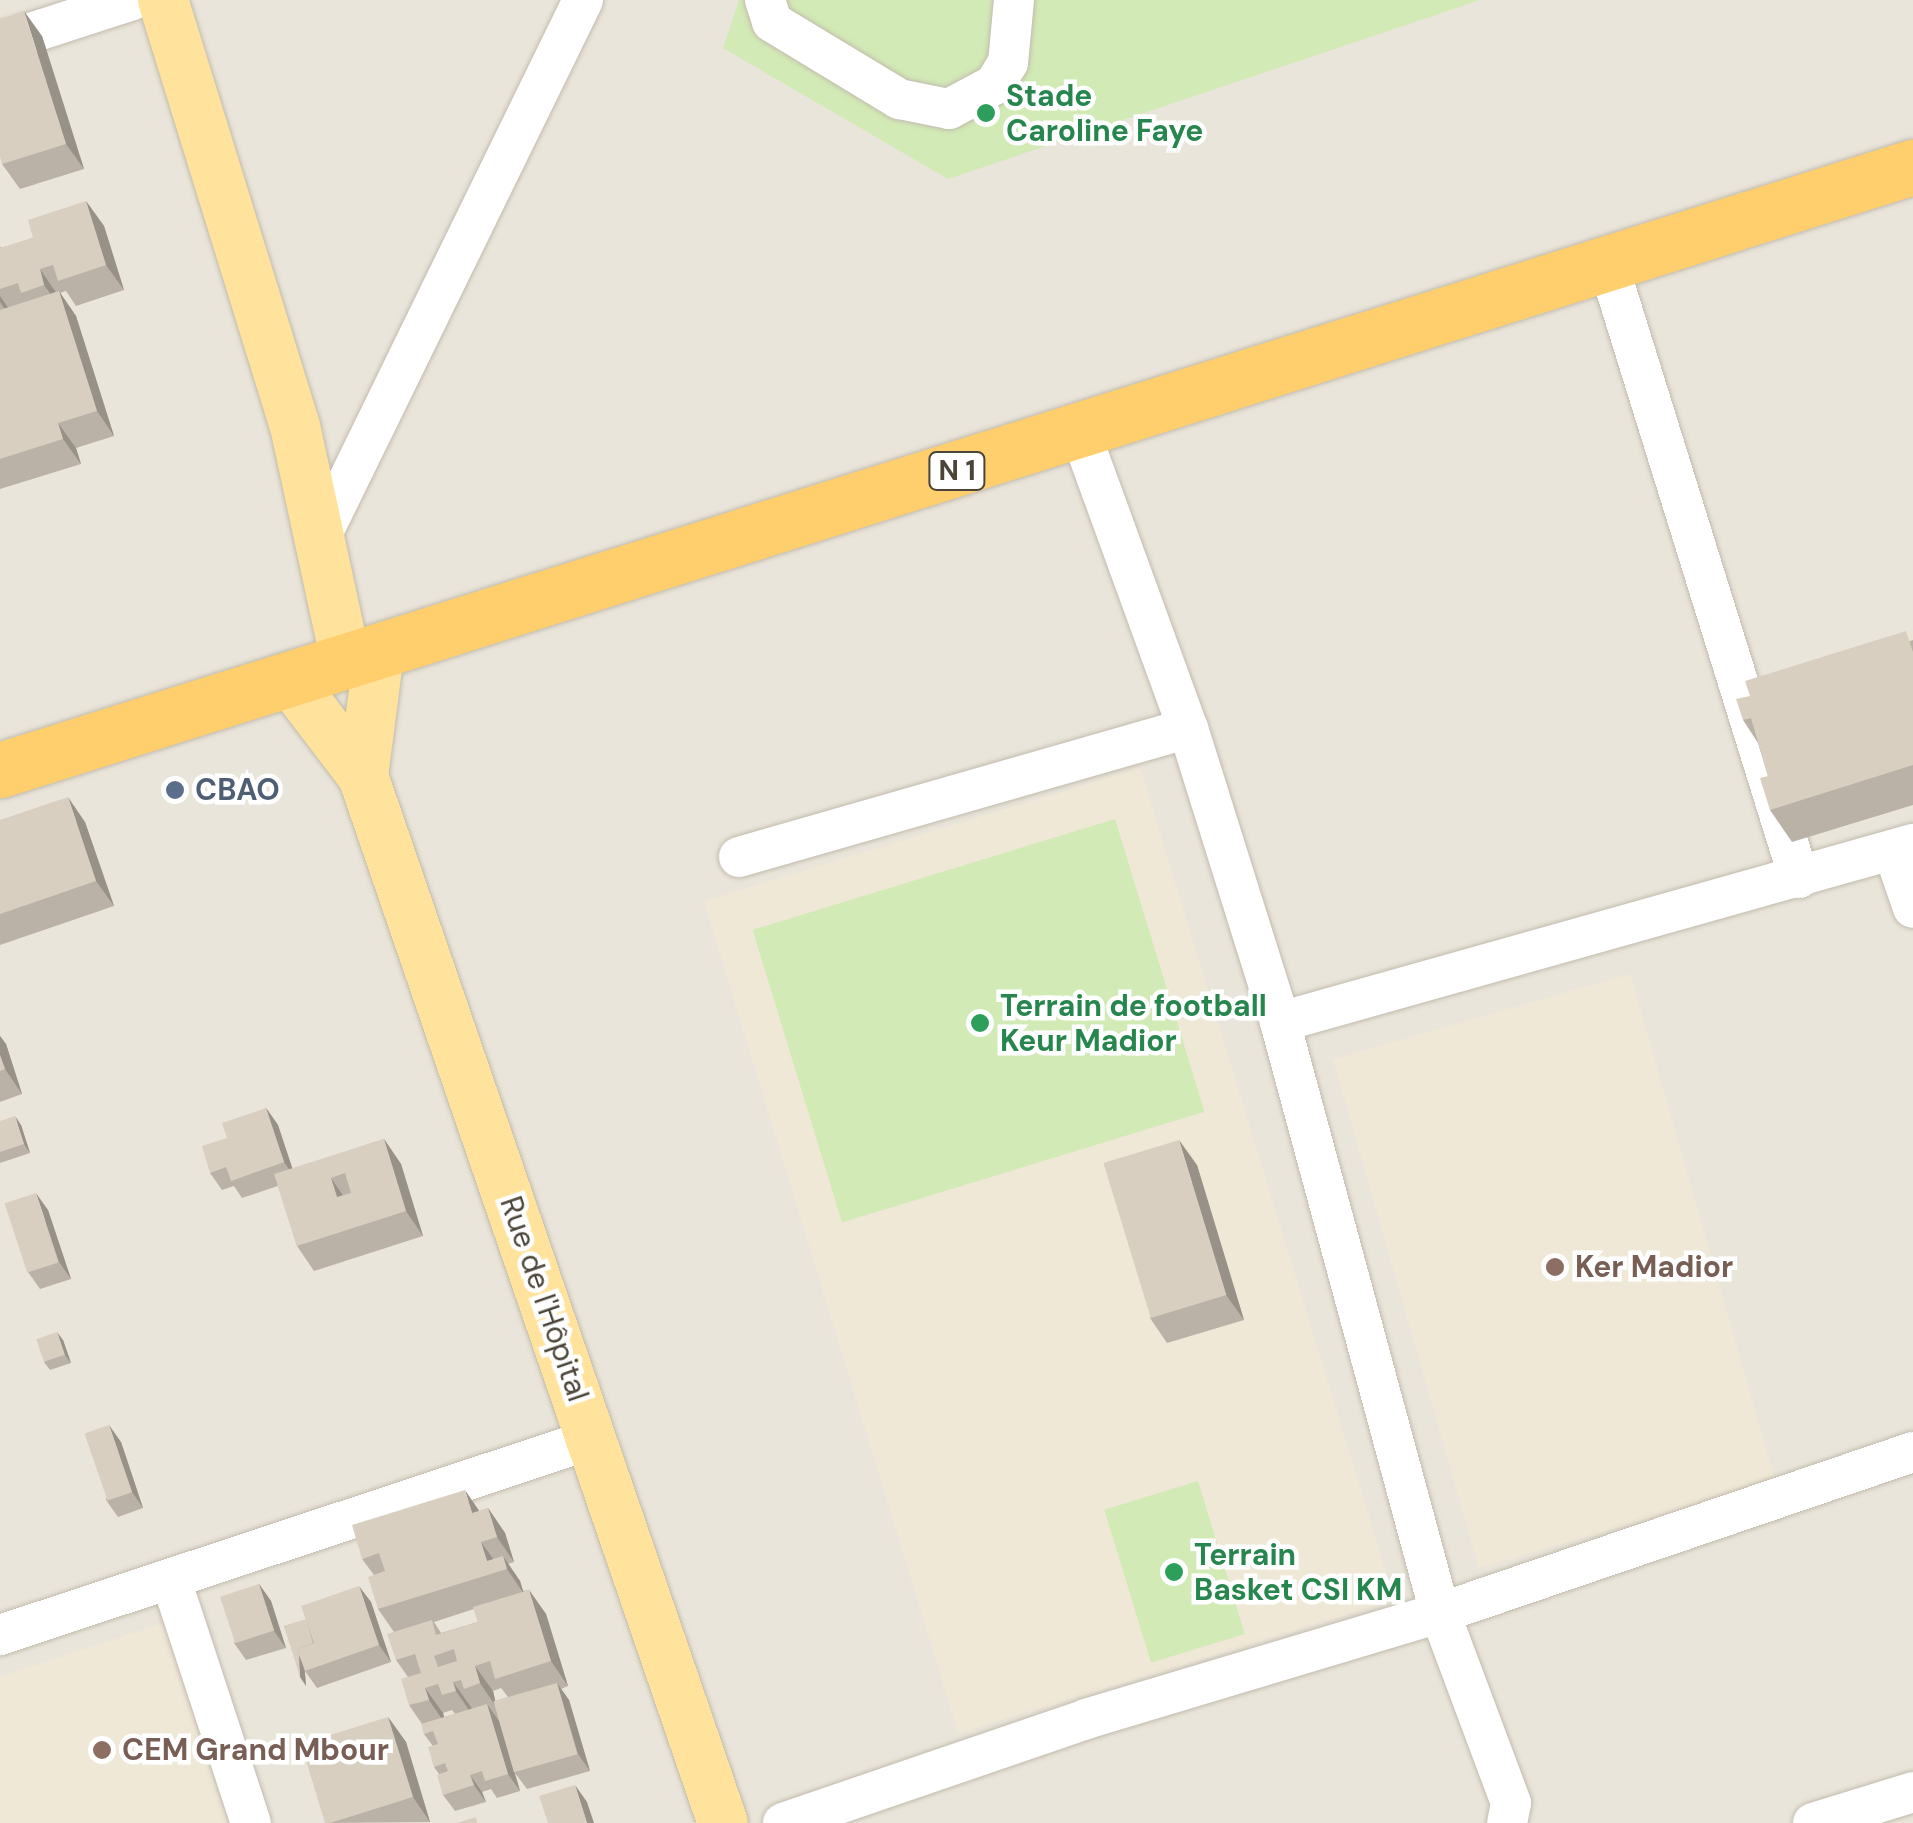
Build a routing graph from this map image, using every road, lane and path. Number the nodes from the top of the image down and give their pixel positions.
1 (132, 0) edge
2 (163, 0) edge
3 (583, 0) edge
4 (765, 0) edge
5 (1014, 0) edge
6 (0, 43) edge
7 (1913, 167) edge
8 (1608, 264) junction
9 (1080, 432) junction
10 (323, 532) junction
11 (363, 656) junction
12 (290, 680) junction
13 (1188, 728) junction
14 (0, 770) edge
15 (363, 776) junction
16 (1903, 846) edge
17 (739, 856) dead end
18 (1798, 878) junction
19 (1913, 908) edge
20 (1280, 1022) junction
21 (592, 1439) junction
22 (1913, 1452) edge
23 (171, 1580) junction
24 (1440, 1614) junction
25 (0, 1635) edge
26 (1913, 1792) edge
27 (1519, 1816) edge
28 (251, 1823) edge
29 (722, 1823) edge
30 (782, 1823) edge
31 (1813, 1823) edge

1 - 6 street
2 - 10 main road
3 - 10 street
4 - 5 street
7 - 8 highway, N 1
8 - 9 highway, N 1
8 - 18 street
9 - 11 highway, N 1
9 - 13 street
10 - 11 main road
11 - 12 highway, N 1
11 - 15 main road
12 - 14 highway, N 1
12 - 15 main road
13 - 17 street
13 - 20 street
15 - 21 main road, Rue de l'Hôpital
16 - 18 street
16 - 19 street
18 - 20 street
20 - 24 street
21 - 23 street
21 - 29 main road, Rue de l'Hôpital
22 - 24 street
23 - 25 street
23 - 28 street
24 - 27 street
24 - 30 street
26 - 31 street

